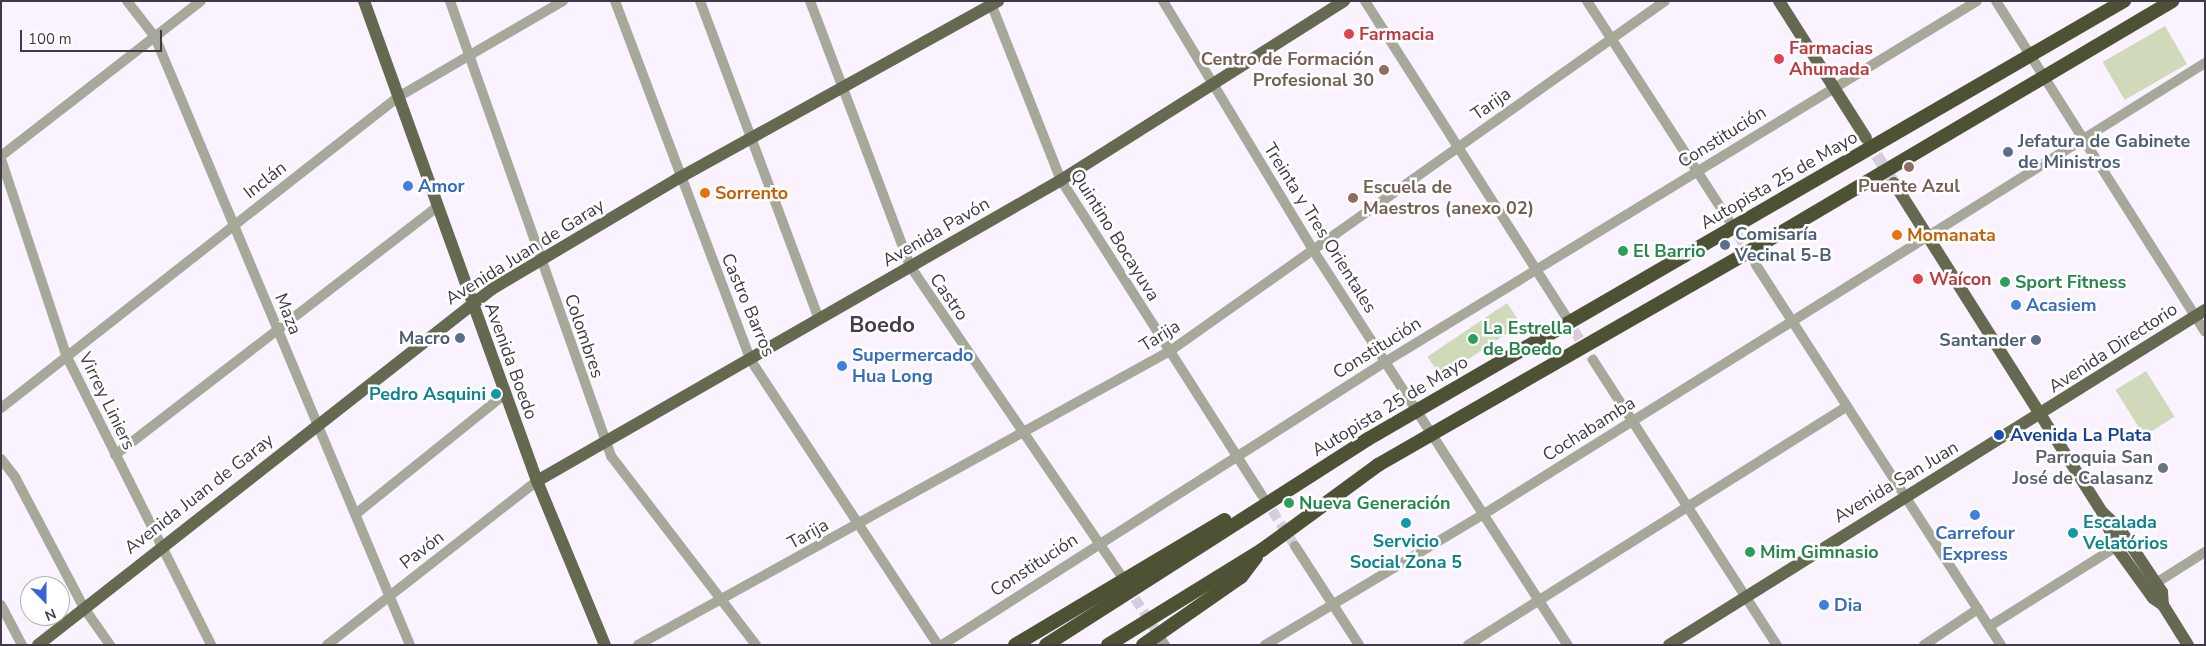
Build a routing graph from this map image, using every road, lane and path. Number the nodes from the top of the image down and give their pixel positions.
1 (127, 1) edge
2 (201, 1) edge
3 (364, 1) edge
4 (450, 1) edge
5 (563, 1) edge
6 (615, 1) edge
7 (700, 1) edge
8 (810, 1) edge
9 (1163, 1) edge
10 (1344, 1) edge
11 (1365, 1) edge
12 (1587, 1) edge
13 (1666, 1) edge
14 (1779, 1) edge
15 (1977, 1) edge
16 (1996, 1) edge
17 (2124, 1) edge
18 (2172, 1) edge
19 (993, 2) edge
20 (155, 37) junction
21 (1611, 40) junction
22 (469, 55) junction
23 (2205, 63) edge
24 (1213, 84) junction
25 (1834, 88) junction
26 (842, 89) junction
27 (398, 97) junction
28 (1866, 138) tunnel mouth
29 (2084, 138) junction
30 (751, 139) junction
31 (1456, 148) junction
32 (1, 157) edge
33 (1698, 171) junction
34 (679, 178) junction
35 (1061, 180) junction
36 (1894, 183) tunnel mouth
37 (437, 206) junction
38 (1728, 219) tunnel mouth
39 (234, 225) junction
40 (1927, 236) junction
41 (1313, 250) junction
42 (540, 258) junction
43 (1756, 265) tunnel mouth
44 (910, 266) junction
45 (1536, 270) junction
46 (471, 303) junction
47 (2200, 313) edge
48 (1566, 317) tunnel mouth
49 (818, 320) junction
50 (1791, 320) junction
51 (277, 331) junction
52 (2205, 331) edge
53 (1170, 351) junction
54 (67, 357) junction
55 (750, 359) junction
56 (1593, 360) tunnel mouth
57 (1385, 362) junction
58 (505, 394) junction
59 (1847, 406) junction
60 (1, 408) edge
61 (2041, 414) junction
62 (1631, 421) junction
63 (318, 423) junction
64 (1023, 431) junction
65 (604, 441) junction
66 (115, 455) junction
67 (1237, 455) junction
68 (1, 459) edge
69 (1322, 468) junction
70 (537, 480) junction
71 (1262, 495) tunnel mouth
72 (1905, 497) junction
73 (1687, 507) junction
74 (357, 513) junction
75 (2103, 513) junction
76 (1484, 514) junction
77 (858, 524) junction
78 (1099, 542) junction
79 (161, 545) junction
80 (1295, 546) tunnel mouth
81 (1262, 550) junction
82 (2119, 551) junction
83 (2205, 552) edge
84 (1123, 578) tunnel mouth
85 (2156, 583) junction
86 (390, 595) junction
87 (1745, 597) junction
88 (722, 600) junction
89 (1539, 600) junction
90 (1, 605) edge
91 (1333, 605) junction
92 (2163, 605) junction
93 (84, 608) junction
94 (1978, 609) junction
95 (1990, 626) junction
96 (22, 645) edge
97 (38, 645) edge
98 (110, 645) edge
99 (211, 645) edge
100 (327, 645) edge
101 (410, 645) edge
102 (605, 645) edge
103 (638, 645) edge
104 (756, 645) edge
105 (938, 645) edge
106 (942, 645) edge
107 (1015, 645) edge
108 (1046, 645) edge
109 (1108, 645) edge
110 (1143, 645) edge
111 (1265, 645) edge
112 (1359, 645) edge
113 (1468, 645) edge
114 (1568, 645) edge
115 (1669, 645) edge
116 (1777, 645) edge
117 (1924, 645) edge
118 (2001, 645) edge
119 (2188, 645) edge

1 - 20 street, Maza
2 - 20 street
3 - 27 main road, Avenida Boedo
4 - 22 street, Colombres
5 - 22 street, Inclán
6 - 34 street, Castro Barros
7 - 30 street
8 - 26 street, Castro
9 - 24 street, Treinta y Tres Orientales
10 - 24 main road, Avenida Pavón
11 - 31 street
12 - 21 street
13 - 21 street, Tarija
14 - 25 main road
15 - 25 street, Constitución
16 - 29 street
17 - 69 highway, Autopista 25 de Mayo, bridge
18 - 81 highway, bridge
19 - 26 main road, Avenida Juan de Garay
19 - 35 street, Quintino Bocayuva
20 - 32 street
20 - 39 street, Maza
21 - 31 street, Tarija
21 - 33 street
22 - 27 street, Inclán
22 - 42 street, Colombres
23 - 29 street, Cochabamba
24 - 35 main road, Avenida Pavón
24 - 41 street, Treinta y Tres Orientales
25 - 28 main road
25 - 33 street, Constitución
26 - 30 main road, Avenida Juan de Garay
26 - 44 street, Castro
27 - 37 main road, Avenida Boedo
27 - 39 street, Inclán
29 - 40 street, Cochabamba
29 - 47 street
30 - 34 main road, Avenida Juan de Garay
30 - 49 street
31 - 41 street, Tarija
31 - 45 street
32 - 54 street, Virrey Liniers
33 - 38 street
33 - 45 street, Constitución
34 - 42 main road, Avenida Juan de Garay
34 - 55 street, Castro Barros
35 - 44 main road, Avenida Pavón
35 - 53 street, Quintino Bocayuva
36 - 40 main road
37 - 46 main road, Avenida Boedo
37 - 51 street
39 - 51 street, Maza
39 - 54 street, Inclán
40 - 50 street, Cochabamba
40 - 61 main road
41 - 53 street, Tarija
41 - 57 street, Treinta y Tres Orientales
42 - 46 main road, Avenida Juan de Garay
42 - 65 street, Colombres
43 - 50 street
44 - 49 main road, Avenida Pavón
44 - 64 street, Castro
45 - 48 street
45 - 57 street, Constitución
46 - 58 main road, Avenida Boedo
46 - 63 main road, Avenida Juan de Garay
47 - 52 street
47 - 61 main road, Avenida Directorio
49 - 55 main road, Avenida Pavón
50 - 59 street
50 - 62 street, Cochabamba
51 - 63 street, Maza
51 - 66 street
53 - 64 street, Tarija
53 - 67 street, Quintino Bocayuva
54 - 60 street, Inclán
54 - 66 street, Virrey Liniers
55 - 65 main road, Avenida Pavón
55 - 77 street, Castro Barros
56 - 62 street
57 - 67 street, Constitución
57 - 76 street, Treinta y Tres Orientales
58 - 70 main road, Avenida Boedo
58 - 74 street
59 - 72 street
59 - 73 street
61 - 72 main road, Avenida San Juan
61 - 75 main road
62 - 73 street
62 - 76 street, Cochabamba
63 - 74 street, Maza
63 - 79 main road, Avenida Juan de Garay
64 - 77 street, Tarija
64 - 78 street, Castro
65 - 70 main road, Avenida Pavón
65 - 88 street, Colombres
66 - 79 street, Virrey Liniers
67 - 71 street, Quintino Bocayuva
67 - 78 street, Constitución
68 - 93 street
69 - 107 highway, bridge
69 - 108 highway, Autopista 25 de Mayo, bridge
70 - 86 street, Pavón
70 - 102 main road, Avenida Boedo
72 - 87 main road, Avenida San Juan
72 - 94 street
73 - 87 street
73 - 89 street
74 - 86 street, Maza
75 - 82 main road
75 - 85 main road
76 - 89 street, Treinta y Tres Orientales
76 - 91 street, Cochabamba
77 - 88 street, Tarija
77 - 105 street, Castro Barros
78 - 84 street, Castro
78 - 106 street, Constitución
79 - 93 main road, Avenida Juan de Garay
79 - 99 street, Virrey Liniers
80 - 91 street
81 - 109 highway, bridge
81 - 110 highway, bridge
82 - 85 main road
82 - 92 main road
82 - 95 street
83 - 85 street
85 - 92 main road
86 - 100 street, Pavón
86 - 101 street, Maza
87 - 115 main road, Avenida San Juan
87 - 116 street
88 - 103 street, Tarija
88 - 104 street, Colombres
89 - 113 street
89 - 114 street, Treinta y Tres Orientales
90 - 96 street
91 - 111 street, Cochabamba
91 - 112 street
92 - 119 main road
93 - 97 main road, Avenida Juan de Garay
93 - 98 street
94 - 95 street
94 - 117 street
95 - 118 street

